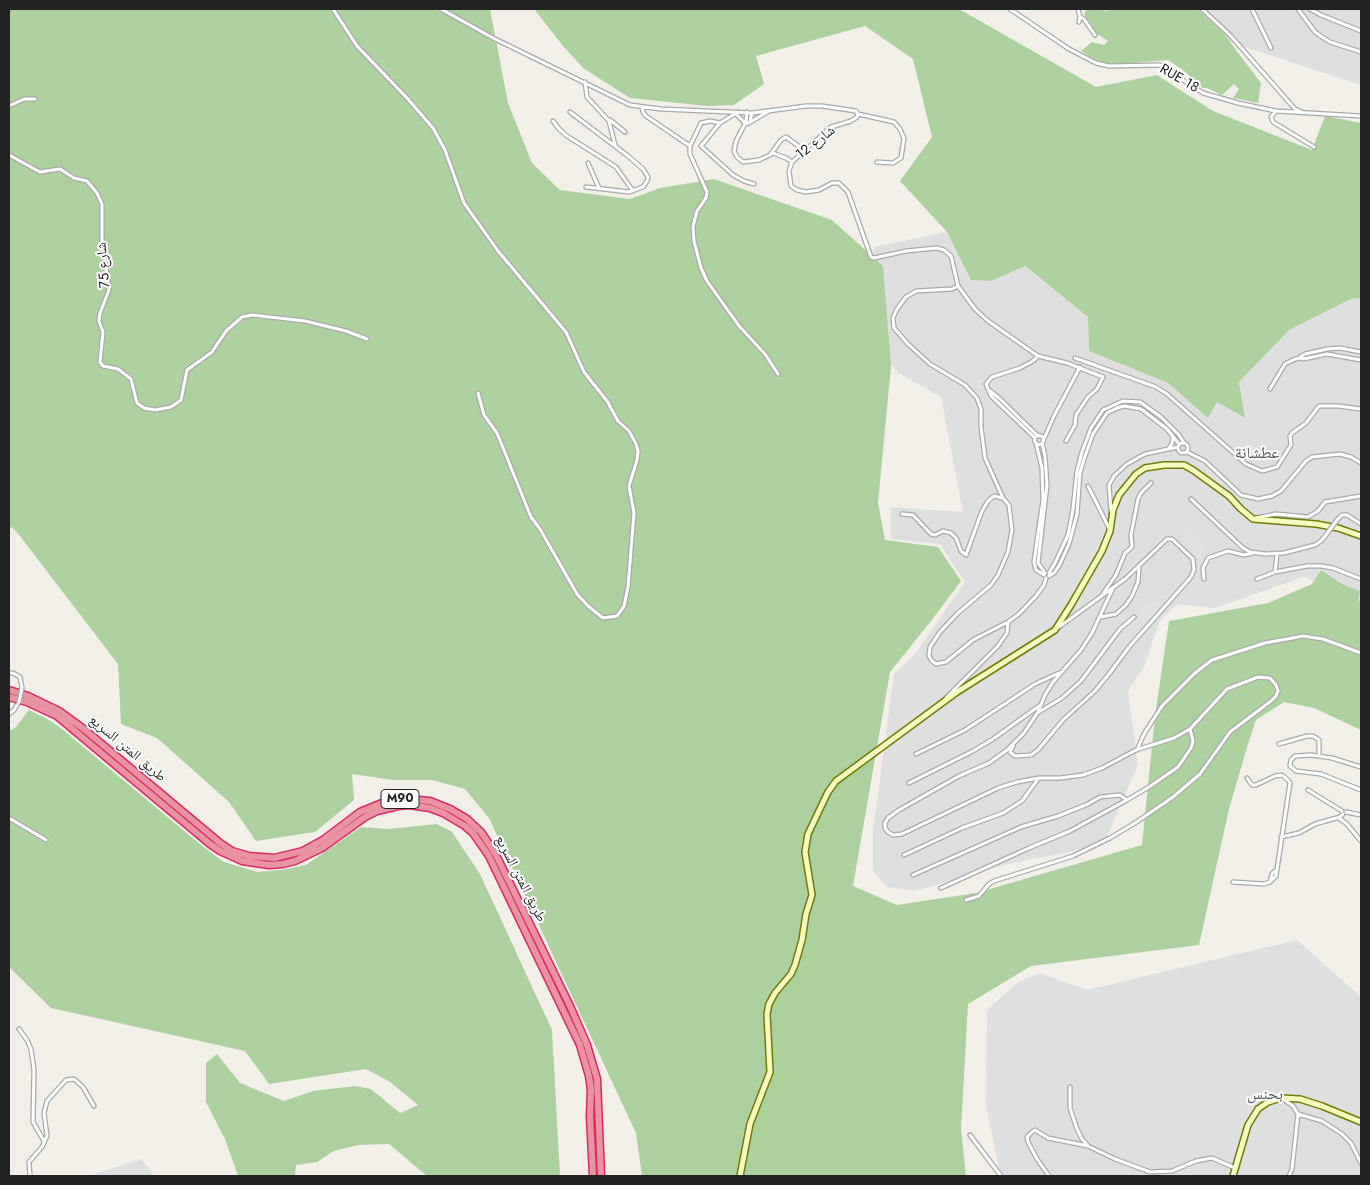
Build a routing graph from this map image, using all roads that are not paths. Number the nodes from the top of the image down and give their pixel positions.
1 (333, 9) edge
2 (441, 9) edge
3 (1010, 9) edge
4 (1078, 9) edge
5 (1202, 9) edge
6 (1252, 9) edge
7 (1298, 9) edge
8 (1310, 9) edge
9 (1080, 17) junction
10 (1079, 22) dead end
11 (1361, 31) edge
12 (1095, 35) dead end
13 (1271, 48) dead end
14 (1361, 52) edge
15 (585, 82) junction
16 (35, 99) dead end
17 (9, 106) edge
18 (642, 107) junction
19 (770, 111) junction
20 (570, 112) dead end
21 (747, 112) junction
22 (1276, 112) junction
23 (737, 113) junction
24 (752, 113) junction
25 (858, 114) junction
26 (1306, 114) junction
27 (1361, 116) edge
28 (607, 117) junction
29 (553, 120) dead end
30 (720, 123) junction
31 (747, 124) junction
32 (625, 132) dead end
33 (615, 145) junction
34 (690, 146) junction
35 (1314, 147) dead end
36 (804, 150) junction
37 (773, 153) junction
38 (9, 154) edge
39 (792, 162) junction
40 (877, 162) dead end
41 (588, 164) dead end
42 (754, 184) dead end
43 (586, 187) dead end
44 (599, 188) junction
45 (633, 192) junction
46 (958, 286) junction
47 (368, 339) dead end
48 (1361, 352) edge
49 (1038, 356) junction
50 (1075, 358) dead end
51 (1300, 358) junction
52 (1361, 360) edge
53 (1080, 367) junction
54 (778, 374) dead end
55 (1270, 389) dead end
56 (478, 393) dead end
57 (1361, 409) edge
58 (1048, 429) junction
59 (1173, 436) junction
60 (1037, 438) junction
61 (1066, 440) dead end
62 (1043, 442) junction
63 (1184, 443) junction
64 (1178, 447) junction
65 (1188, 447) junction
66 (1169, 449) junction
67 (1186, 452) junction
68 (1198, 457) junction
69 (1361, 463) edge
70 (1151, 483) dead end
71 (1088, 486) dead end
72 (1361, 496) edge
73 (1003, 498) junction
74 (1191, 499) dead end
75 (902, 514) dead end
76 (1112, 516) junction
77 (1254, 519) junction
78 (1041, 524) junction
79 (1361, 524) edge
80 (1072, 528) junction
81 (1110, 531) junction
82 (1361, 536) edge
83 (1254, 553) junction
84 (1277, 554) junction
85 (1058, 558) junction
86 (1062, 561) junction
87 (1139, 568) junction
88 (1275, 572) junction
89 (1047, 575) junction
90 (1204, 579) dead end
91 (1257, 579) dead end
92 (1361, 579) edge
93 (1113, 588) junction
94 (1100, 598) junction
95 (1134, 617) dead end
96 (1101, 618) junction
97 (1008, 622) junction
98 (1054, 630) junction
99 (1361, 653) edge
100 (9, 673) edge
101 (1059, 673) junction
102 (9, 690) edge
103 (9, 697) edge
104 (945, 701) junction
105 (1041, 704) junction
106 (1038, 712) junction
107 (9, 714) edge
108 (1190, 729) junction
109 (1014, 744) junction
110 (1279, 744) dead end
111 (1136, 750) junction
112 (916, 754) dead end
113 (1319, 755) junction
114 (1361, 767) edge
115 (1039, 778) junction
116 (1248, 778) dead end
117 (909, 783) dead end
118 (1308, 790) dead end
119 (1361, 790) edge
120 (1127, 800) junction
121 (1344, 812) junction
122 (1361, 815) edge
123 (9, 818) edge
124 (1338, 818) junction
125 (1282, 837) junction
126 (46, 840) dead end
127 (1361, 840) edge
128 (904, 855) dead end
129 (913, 875) dead end
130 (1233, 882) dead end
131 (941, 888) dead end
132 (966, 900) dead end
133 (19, 1029) dead end
134 (1070, 1087) dead end
135 (1281, 1098) junction
136 (94, 1106) dead end
137 (1298, 1114) junction
138 (1361, 1122) edge
139 (970, 1135) dead end
140 (45, 1142) junction
141 (1088, 1146) junction
142 (1361, 1164) edge
143 (1235, 1168) junction
144 (30, 1176) edge
145 (593, 1176) edge
146 (601, 1176) edge
147 (740, 1176) edge
148 (1001, 1176) edge
149 (1049, 1176) edge
150 (1233, 1176) edge
151 (1289, 1176) edge

1 - 56 street
2 - 15 street, شارع 12
3 - 22 street, RUE 18
4 - 9 street
5 - 26 street
6 - 13 street
7 - 14 street
8 - 11 street
9 - 10 street
9 - 12 street
15 - 18 street, شارع 12
15 - 28 street
16 - 17 street
18 - 23 street, شارع 12
18 - 34 street
19 - 24 street, شارع 12
19 - 25 street, شارع 12
19 - 31 street
20 - 33 street
21 - 23 street, شارع 12
21 - 24 street, شارع 12
21 - 31 street
22 - 26 street, RUE 18
22 - 35 street
23 - 30 street
23 - 31 street
24 - 31 street
25 - 36 street, شارع 12
25 - 40 street
26 - 27 street, RUE 18
28 - 32 street
28 - 33 street
29 - 45 street
30 - 34 street
30 - 42 street
31 - 37 street
33 - 45 street
34 - 54 street
36 - 37 street
36 - 39 street, شارع 12
37 - 39 street
38 - 47 street, شارع 75
39 - 46 street, شارع 12
41 - 44 street
43 - 44 street
44 - 45 street
46 - 49 street
46 - 73 street
48 - 51 street
49 - 53 street
49 - 60 street
50 - 57 street
51 - 52 street
51 - 55 street
53 - 58 street
53 - 61 street
58 - 60 street
58 - 62 street
59 - 64 street
59 - 66 street
59 - 80 street
60 - 62 street
60 - 62 street
60 - 78 street
62 - 78 street
63 - 64 street
63 - 65 street
63 - 80 street
64 - 66 street
64 - 67 street
65 - 67 street
65 - 68 street
66 - 76 street
67 - 68 street
68 - 69 street
70 - 94 street
71 - 81 street
72 - 77 street
73 - 75 street
73 - 97 street
74 - 83 street
76 - 77 main road
76 - 81 main road
77 - 82 main road
78 - 89 street
79 - 84 street, bridge
80 - 85 street
80 - 86 street
81 - 98 main road
83 - 84 street
83 - 90 street
84 - 88 street
85 - 86 street
85 - 89 street
86 - 89 street
87 - 93 street
87 - 96 street
87 - 109 street
88 - 91 street
88 - 92 street
89 - 97 street
93 - 94 street
93 - 96 street
94 - 98 street
95 - 106 street
96 - 101 street
97 - 104 street
98 - 104 main road
99 - 111 street
100 - 107 street, bridge
101 - 105 street
101 - 112 street
102 - 146 highway, طريق المتن السريع / M90
103 - 145 highway, طريق المتن السريع / M90
104 - 147 main road
105 - 106 street
105 - 117 street
106 - 109 street
108 - 111 street
108 - 120 street
108 - 132 street
109 - 115 street
110 - 113 street
111 - 115 street
113 - 114 street
113 - 119 street
115 - 128 street
116 - 125 street
118 - 121 street
120 - 129 street
120 - 131 street
121 - 122 street
121 - 124 street
123 - 126 street
124 - 125 street
124 - 127 street
125 - 130 street
133 - 140 street
134 - 141 street
135 - 137 street
135 - 138 main road
135 - 143 main road
136 - 140 street
137 - 142 street
137 - 151 street
139 - 148 street
140 - 144 street
141 - 143 street
141 - 149 street
143 - 150 main road

